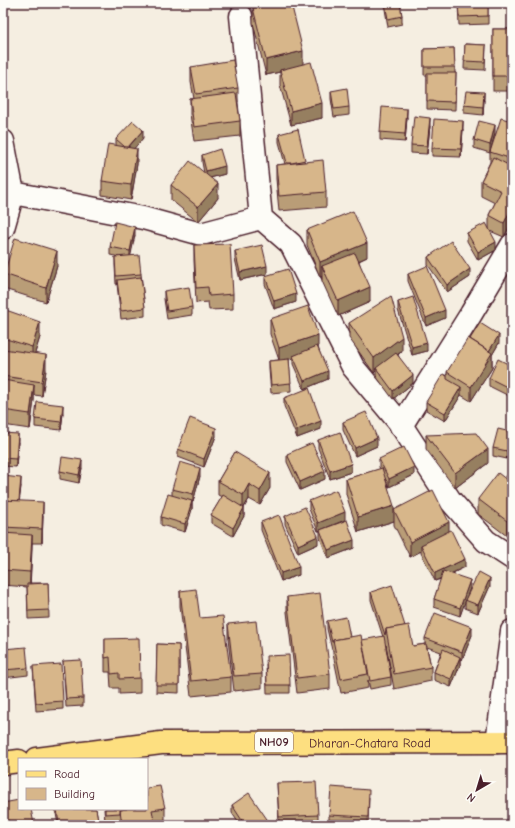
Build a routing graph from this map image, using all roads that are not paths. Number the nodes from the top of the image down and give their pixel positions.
1 (241, 16) dead end
2 (3, 141) edge
3 (13, 193) junction
4 (261, 218) junction
5 (3, 228) edge
6 (512, 245) edge
7 (401, 426) junction
8 (512, 558) edge
9 (512, 631) edge
10 (504, 742) edge
11 (45, 758) edge
12 (18, 761) edge
13 (3, 763) edge

1 - 4 street
2 - 3 street
3 - 4 street
3 - 5 street
4 - 7 street
6 - 7 street
7 - 8 street
9 - 10 street
10 - 11 main road, Dharan-Chatara Road / NH09
12 - 13 main road

